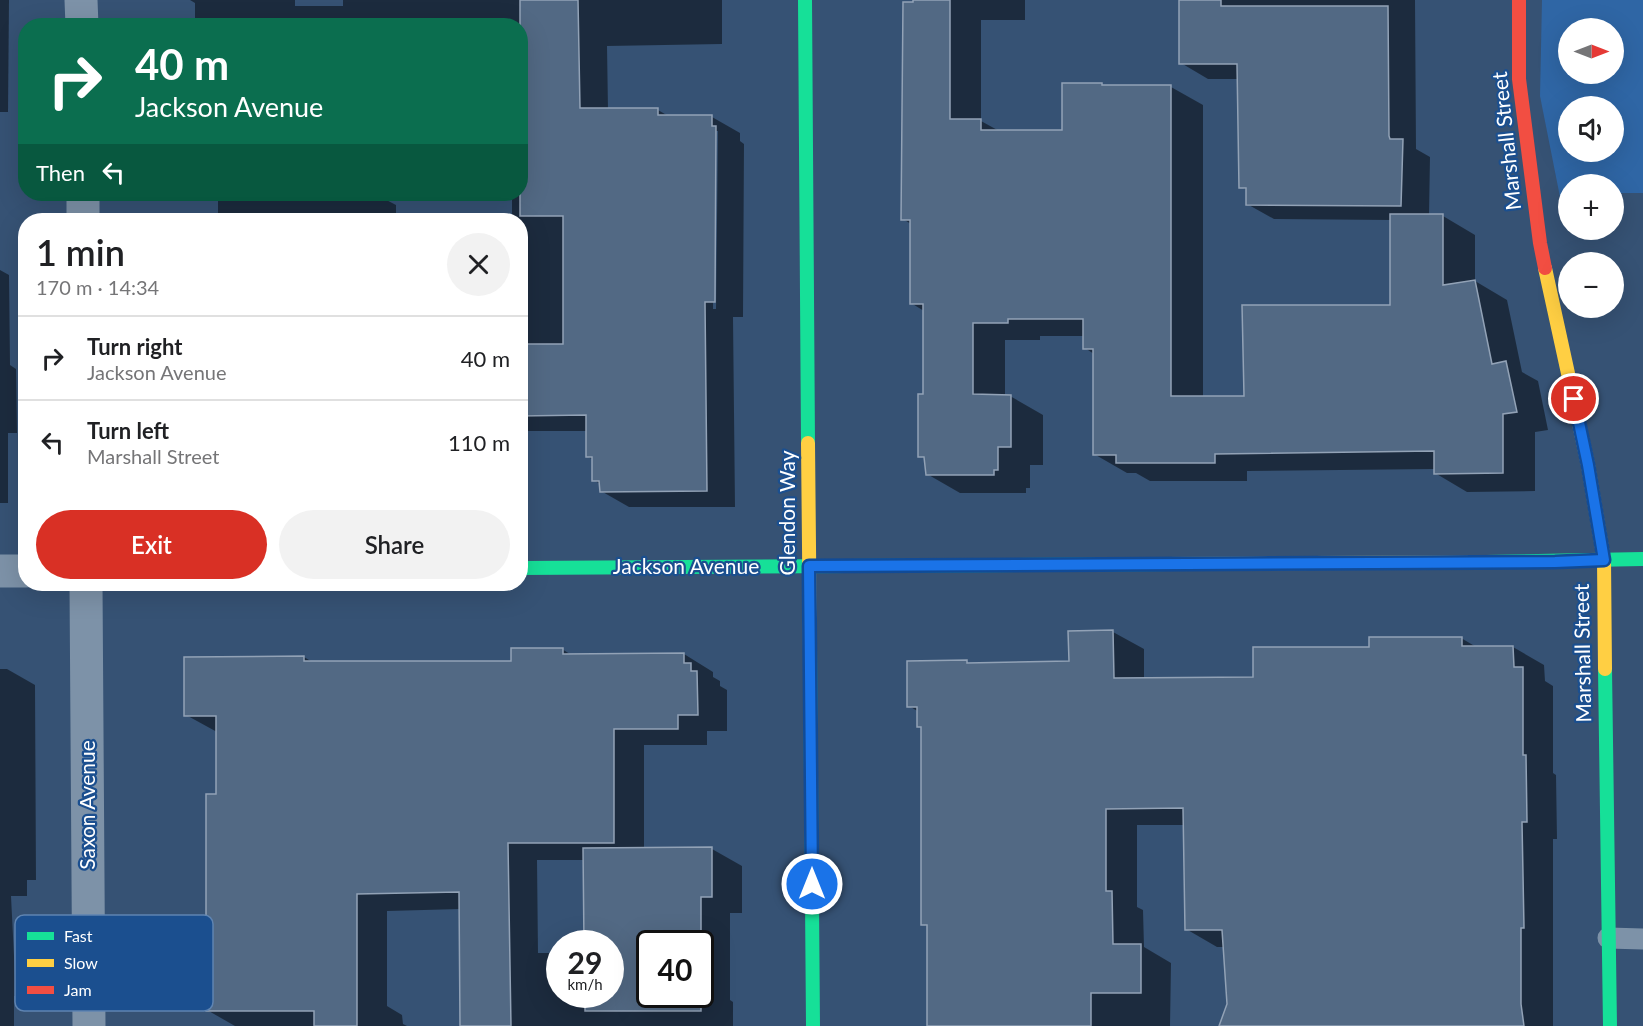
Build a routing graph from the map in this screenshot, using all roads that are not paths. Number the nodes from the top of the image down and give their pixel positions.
1 (81, 0) edge
2 (805, 0) edge
3 (1519, 0) edge
4 (82, 18) edge
5 (1643, 559) edge
6 (1604, 560) junction
7 (809, 566) junction
8 (528, 568) edge
9 (0, 571) edge
10 (18, 571) edge
11 (86, 591) edge
12 (88, 915) edge
13 (1608, 938) junction
14 (1643, 939) edge
15 (89, 1011) edge
16 (89, 1026) edge
17 (813, 1026) edge
18 (1610, 1026) edge

1 - 4 street
2 - 7 street, Glendon Way
3 - 6 street, Marshall Street
5 - 6 street, Jackson Avenue
6 - 7 street, Jackson Avenue
6 - 13 street, Marshall Street
7 - 8 street, Jackson Avenue
7 - 17 street, Glendon Way
9 - 10 street
11 - 12 street, Saxon Avenue
13 - 14 lane
13 - 18 street, Marshall Street
15 - 16 street, Saxon Avenue

